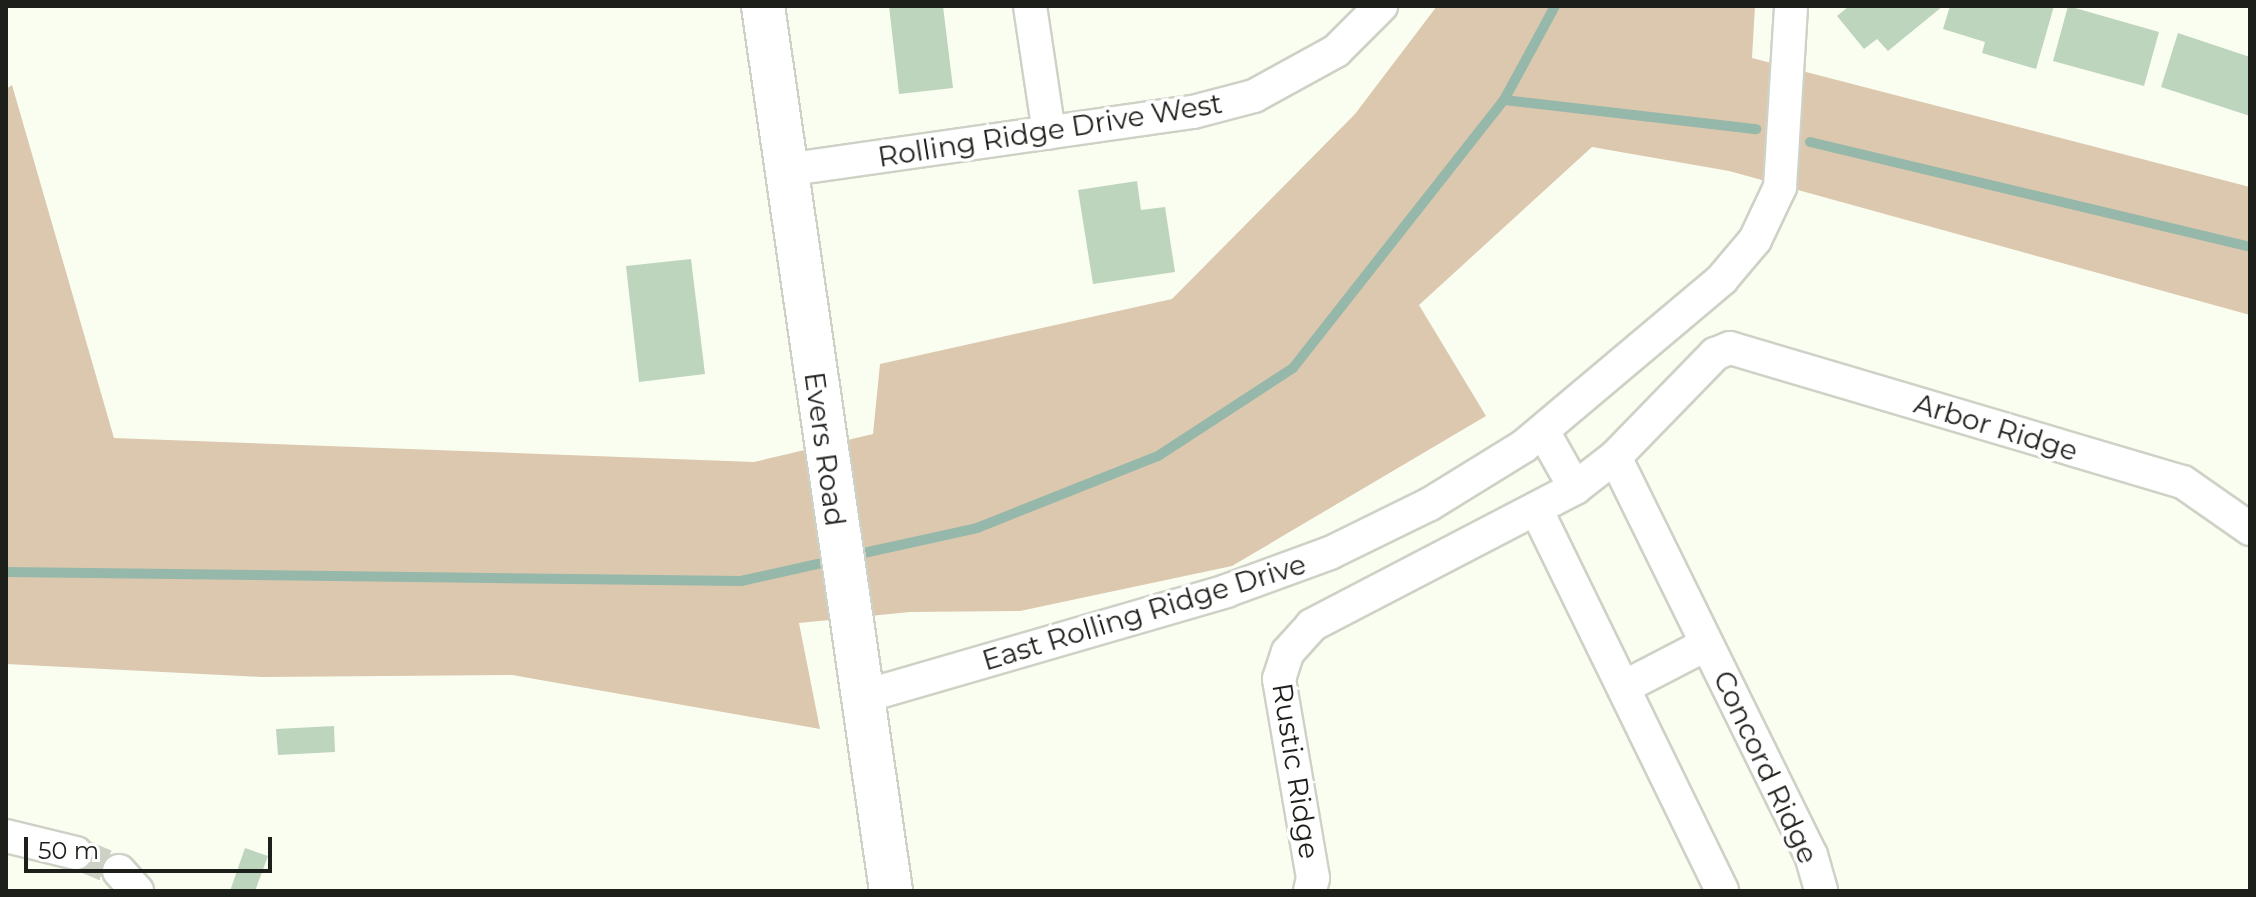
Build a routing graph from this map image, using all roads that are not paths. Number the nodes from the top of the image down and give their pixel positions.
1 (763, 6) edge
2 (1030, 6) edge
3 (1381, 6) edge
4 (1791, 6) edge
5 (1049, 133) junction
6 (785, 170) junction
7 (1543, 431) junction
8 (1615, 457) junction
9 (1575, 488) junction
10 (1538, 513) junction
11 (2250, 529) edge
12 (1707, 644) junction
13 (1624, 687) junction
14 (862, 697) junction
15 (6, 836) edge
16 (76, 853) tunnel mouth
17 (891, 891) edge
18 (1310, 891) edge
19 (1722, 891) edge
20 (1821, 891) edge

1 - 6 main road, Evers Road
2 - 5 street
3 - 5 street, Rolling Ridge Drive West
4 - 7 street, East Rolling Ridge Drive
5 - 6 street, Rolling Ridge Drive West
6 - 14 main road, Evers Road
7 - 9 street
7 - 14 street, East Rolling Ridge Drive
8 - 9 street
8 - 11 street, Arbor Ridge
8 - 12 street, Concord Ridge
9 - 10 street
10 - 13 street
10 - 18 street, Rustic Ridge
12 - 13 street, Concord Ridge
12 - 20 street, Concord Ridge
13 - 19 street
14 - 17 main road, Evers Road
15 - 16 street

